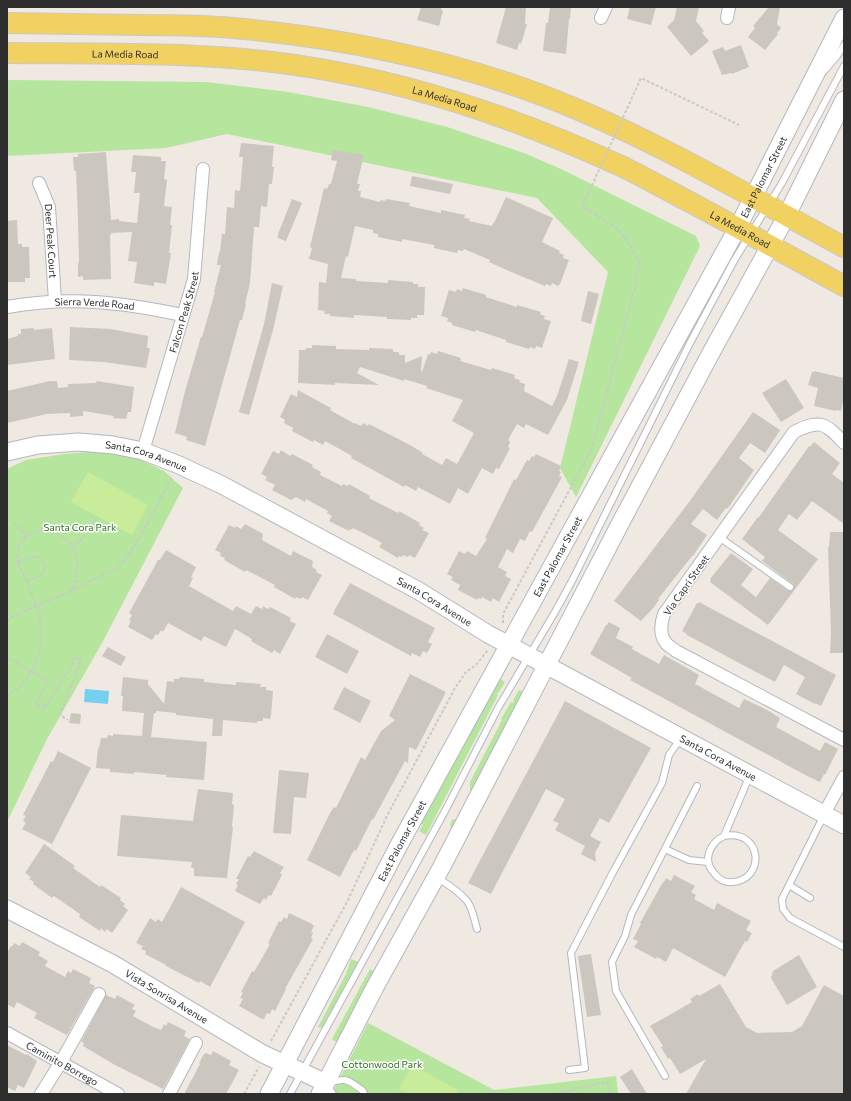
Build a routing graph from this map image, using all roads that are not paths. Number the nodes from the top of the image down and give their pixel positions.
1 (844, 18) edge
2 (7, 23) edge
3 (844, 44) edge
4 (7, 53) edge
5 (844, 66) edge
6 (806, 92) junction
7 (844, 100) edge
8 (203, 169) dead end
9 (39, 183) dead end
10 (761, 201) junction
11 (786, 216) junction
12 (744, 231) junction
13 (770, 246) junction
14 (844, 248) edge
15 (844, 286) edge
16 (55, 301) junction
17 (7, 307) edge
18 (182, 315) junction
19 (844, 443) edge
20 (143, 451) junction
21 (7, 452) edge
22 (719, 536) junction
23 (790, 587) dead end
24 (510, 646) junction
25 (528, 656) junction
26 (546, 665) junction
27 (681, 738) junction
28 (844, 740) edge
29 (750, 775) junction
30 (844, 777) edge
31 (697, 786) dead end
32 (824, 814) junction
33 (844, 825) edge
34 (724, 836) junction
35 (664, 849) junction
36 (708, 862) junction
37 (436, 877) junction
38 (789, 885) junction
39 (810, 898) dead end
40 (7, 909) edge
41 (477, 929) dead end
42 (844, 947) edge
43 (99, 994) dead end
44 (7, 1033) edge
45 (196, 1043) dead end
46 (62, 1062) junction
47 (285, 1065) junction
48 (569, 1070) dead end
49 (302, 1073) junction
50 (665, 1076) dead end
51 (326, 1090) edge
52 (41, 1094) edge
53 (118, 1094) edge
54 (169, 1094) edge
55 (269, 1094) edge
56 (290, 1094) edge
57 (364, 1094) edge

1 - 6 main road, East Palomar Street
2 - 10 main road
3 - 6 lane
4 - 12 main road, La Media Road
5 - 10 lane
6 - 10 main road, East Palomar Street
7 - 11 main road
8 - 18 street, Falcon Peak Street
9 - 16 street, Deer Peak Court
10 - 11 main road
10 - 12 main road, East Palomar Street
11 - 13 main road
11 - 14 main road
12 - 13 main road, La Media Road
12 - 24 main road, East Palomar Street
12 - 25 lane
13 - 15 main road, La Media Road
13 - 26 main road
16 - 17 street, Sierra Verde Road
16 - 18 street, Sierra Verde Road
18 - 20 street, Falcon Peak Street
19 - 22 street, Via Capri Street
20 - 21 main road, Santa Cora Avenue
20 - 24 main road, Santa Cora Avenue
22 - 23 lane
22 - 28 street, Via Capri Street
24 - 25 main road, Santa Cora Avenue
24 - 47 main road, East Palomar Street
25 - 26 main road, Santa Cora Avenue
25 - 49 lane
26 - 27 main road, Santa Cora Avenue
26 - 37 main road
27 - 29 main road, Santa Cora Avenue
27 - 48 lane
29 - 32 main road, Santa Cora Avenue
29 - 34 lane
30 - 32 street
31 - 35 lane
32 - 33 main road, Santa Cora Avenue
32 - 38 lane
34 - 36 lane
34 - 36 lane
35 - 36 lane
35 - 50 lane
37 - 41 lane
37 - 51 main road
38 - 39 lane
38 - 42 lane
40 - 47 main road, Vista Sonrisa Avenue
43 - 46 street
44 - 46 street, Caminito Borrego
45 - 54 street
46 - 52 street
46 - 53 street, Caminito Borrego
47 - 49 main road, Vista Sonrisa Avenue
47 - 55 main road, East Palomar Street
49 - 51 main road, Vista Sonrisa Avenue
49 - 56 lane
51 - 57 lane

